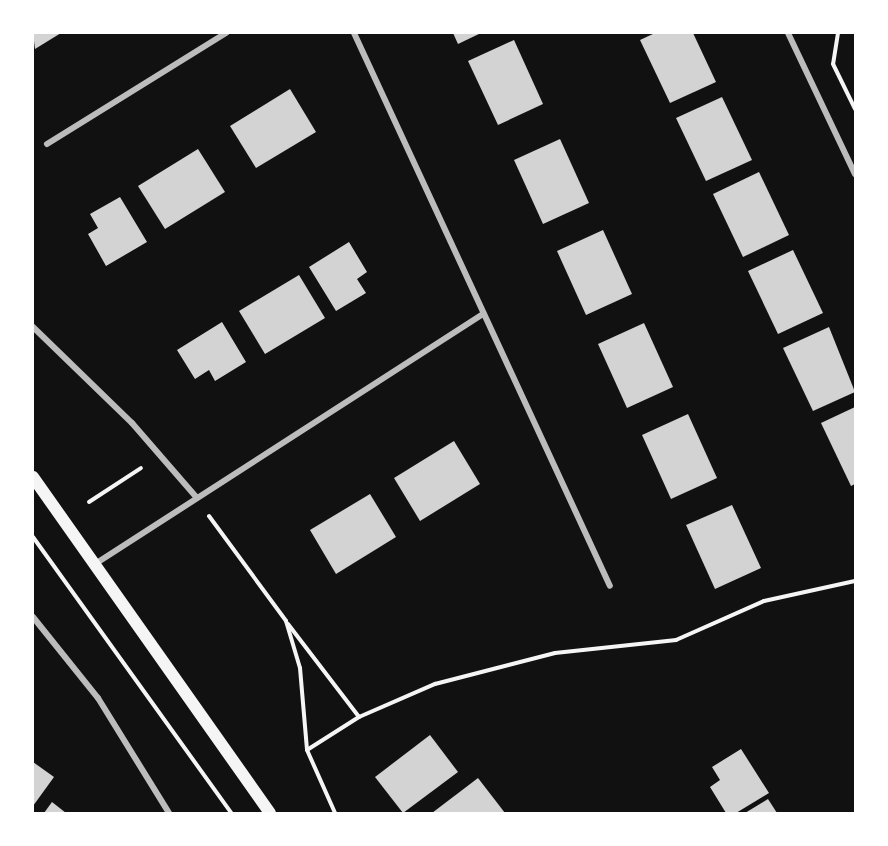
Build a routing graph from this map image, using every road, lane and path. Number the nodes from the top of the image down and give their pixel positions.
1 (226, 33) edge
2 (354, 33) edge
3 (788, 33) edge
4 (838, 33) edge
5 (855, 109) edge
6 (47, 144) dead end
7 (855, 174) edge
8 (483, 314) junction
9 (33, 327) edge
10 (145, 466) dead end
11 (33, 477) edge
12 (197, 498) junction
13 (89, 502) dead end
14 (33, 537) edge
15 (95, 564) junction
16 (855, 581) edge
17 (610, 586) dead end
18 (33, 617) edge
19 (286, 621) junction
20 (359, 717) junction
21 (307, 750) junction
22 (169, 813) edge
23 (231, 813) edge
24 (270, 813) edge
25 (335, 813) edge

1 - 6 street
2 - 8 street
3 - 7 street
4 - 5 path
8 - 12 street
8 - 17 street
9 - 12 street
10 - 13 path
11 - 15 main road
12 - 15 street
12 - 19 path
14 - 23 path
15 - 24 main road
16 - 20 path
18 - 22 street
19 - 20 path
19 - 21 path
20 - 21 path
21 - 25 path

